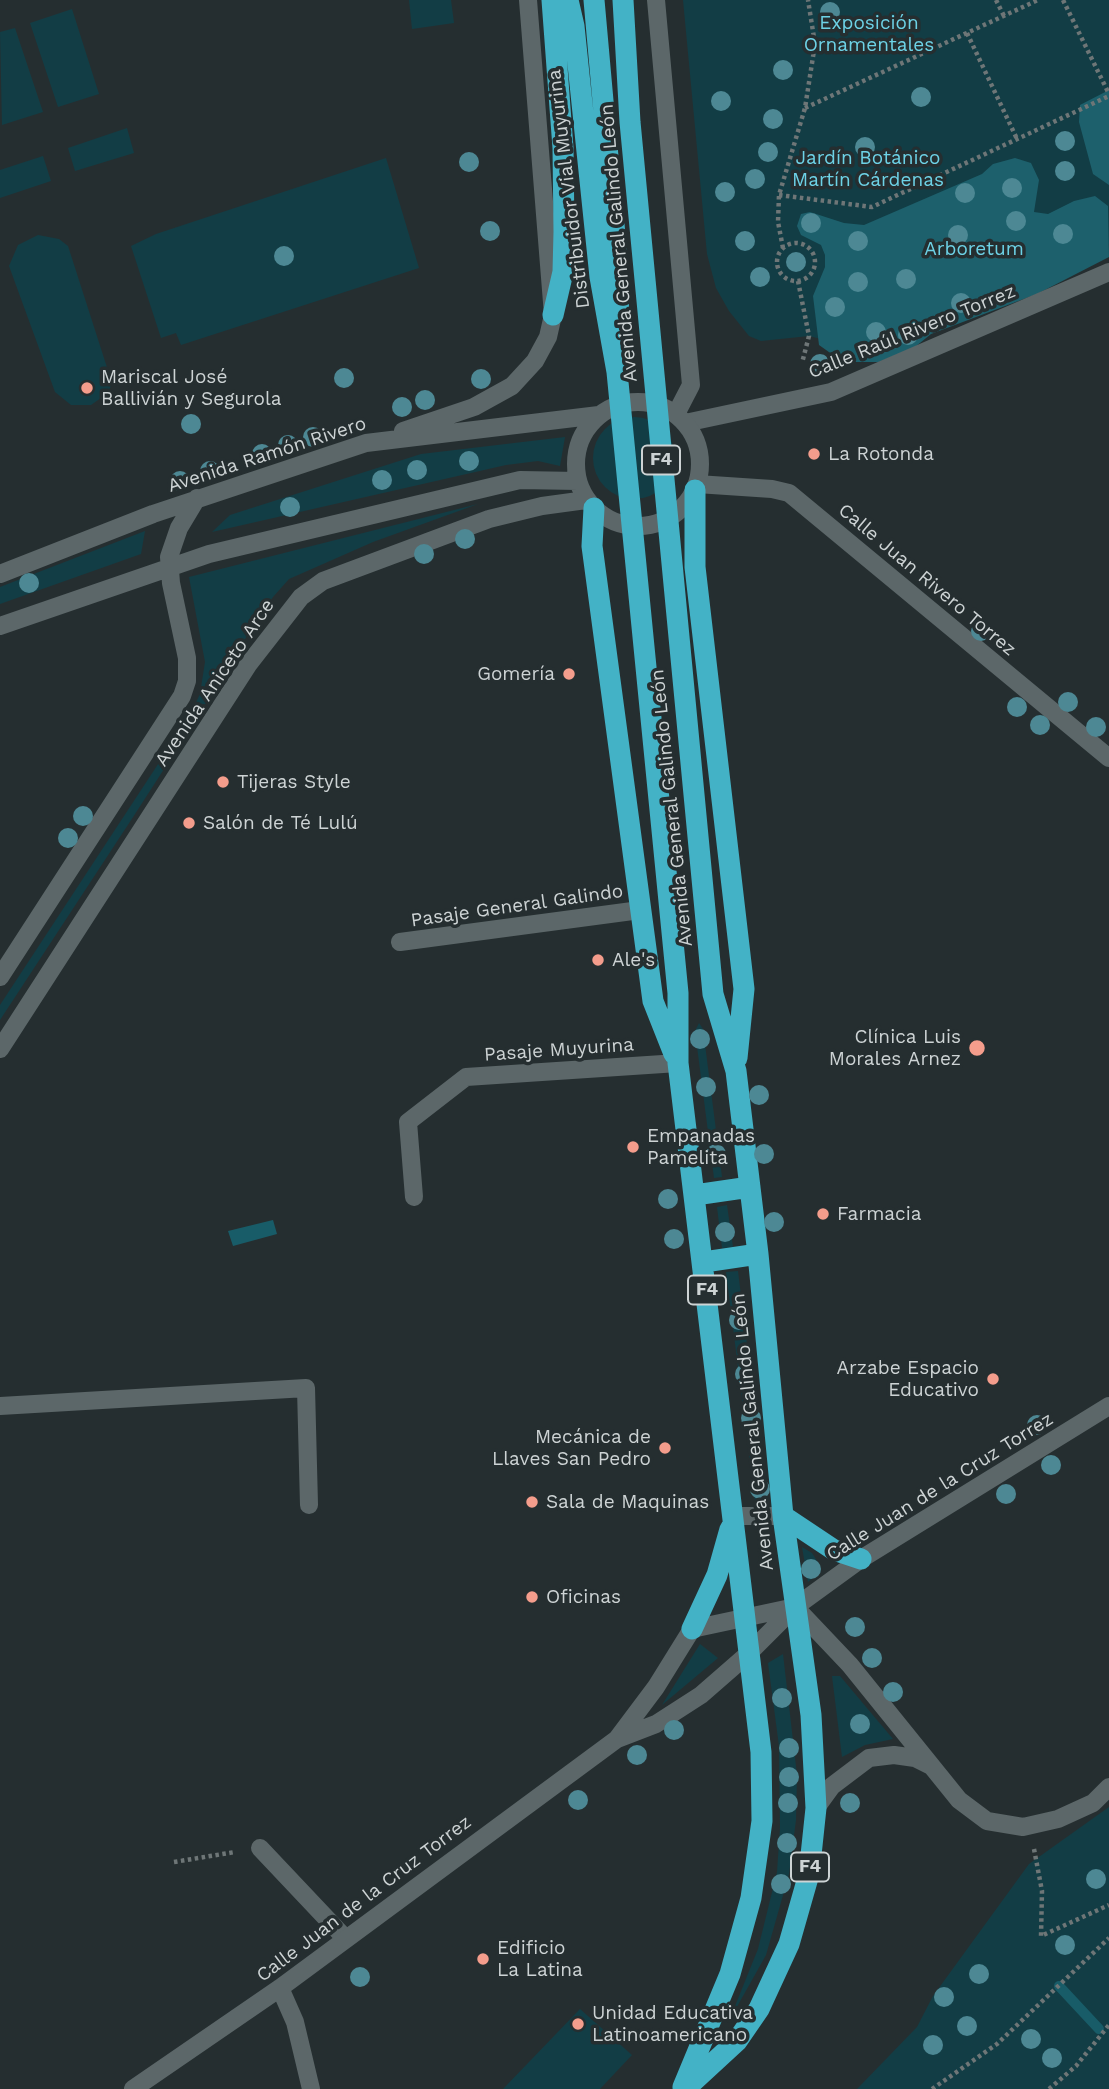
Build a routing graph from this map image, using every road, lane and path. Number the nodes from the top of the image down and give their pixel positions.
1 (528, 0) edge
2 (552, 0) edge
3 (568, 0) edge
4 (594, 0) edge
5 (623, 0) edge
6 (656, 0) edge
7 (808, 0) edge
8 (996, 0) edge
9 (1038, 0) edge
10 (1063, 0) edge
11 (1004, 16) junction
12 (967, 33) junction
13 (1109, 95) edge
14 (805, 108) junction
15 (1017, 139) junction
16 (779, 195) junction
17 (783, 247) junction
18 (1109, 272) edge
19 (798, 281) junction
20 (553, 315) junction
21 (802, 363) dead end
22 (617, 372) junction
23 (599, 415) junction
24 (680, 418) junction
25 (366, 443) junction
26 (578, 481) junction
27 (692, 493) junction
28 (197, 498) junction
29 (596, 509) junction
30 (0, 574) edge
31 (0, 626) edge
32 (1109, 758) edge
33 (640, 910) junction
34 (400, 942) dead end
35 (0, 977) edge
36 (0, 1049) edge
37 (678, 1063) junction
38 (736, 1071) junction
39 (750, 1187) junction
40 (695, 1195) junction
41 (414, 1197) dead end
42 (758, 1254) junction
43 (704, 1262) junction
44 (0, 1406) edge
45 (1109, 1406) edge
46 (309, 1505) dead end
47 (733, 1516) junction
48 (783, 1516) junction
49 (861, 1559) junction
50 (795, 1607) junction
51 (744, 1617) junction
52 (692, 1629) junction
53 (748, 1654) junction
54 (617, 1739) junction
55 (933, 1767) junction
56 (1109, 1787) edge
57 (816, 1808) junction
58 (1023, 1827) junction
59 (260, 1848) joint
60 (174, 1862) dead end
61 (1109, 1905) edge
62 (345, 1938) junction
63 (1109, 1938) edge
64 (280, 1989) junction
65 (1109, 2025) edge
66 (133, 2089) edge
67 (312, 2089) edge
68 (684, 2089) edge
69 (932, 2089) edge
70 (1049, 2089) edge

1 - 20 street
2 - 20 highway
3 - 22 highway, Distribuidor Vial Muyurina / F4
4 - 22 highway
5 - 38 highway, Avenida General Galindo León / F4
6 - 24 street
7 - 14 path
8 - 11 path
9 - 11 path
10 - 13 path
11 - 12 path
12 - 14 path
12 - 15 path
13 - 15 path
14 - 16 path
15 - 16 path
16 - 17 path
17 - 19 path
17 - 19 path
18 - 24 street, Calle Raúl Rivero Torrez
19 - 21 path
20 - 25 street
22 - 37 highway, Avenida General Galindo León / F4
23 - 24 street
23 - 25 street, Avenida Ramón Rivero
23 - 26 street
24 - 27 street
25 - 28 street, Avenida Ramón Rivero
26 - 29 street
26 - 31 street
27 - 29 street
27 - 32 street, Calle Juan Rivero Torrez
27 - 38 highway
28 - 30 street, Avenida Ramón Rivero
28 - 35 street, Avenida Aniceto Arce
29 - 33 highway
29 - 36 street, Avenida Aniceto Arce
33 - 34 street, Pasaje General Galindo
33 - 37 highway
37 - 40 highway, Avenida General Galindo León / F4
37 - 41 street, Pasaje Muyurina
38 - 39 highway, Avenida General Galindo León / F4
39 - 40 highway
39 - 42 highway, Avenida General Galindo León / F4
40 - 43 highway, Avenida General Galindo León / F4
42 - 43 highway
42 - 48 highway, Avenida General Galindo León / F4
43 - 47 highway, Avenida General Galindo León / F4
44 - 46 street
45 - 49 street, Calle Juan de la Cruz Torrez
47 - 48 street
47 - 51 highway, Avenida General Galindo León / F4
47 - 52 highway
48 - 49 highway
48 - 50 highway, Avenida General Galindo León / F4
49 - 50 street, Calle Juan de la Cruz Torrez
50 - 51 street, Calle Juan de la Cruz Torrez
50 - 53 street, Calle Juan de la Cruz Torrez
50 - 55 street
50 - 57 highway, F4
51 - 52 street, Calle Juan de la Cruz Torrez
51 - 53 highway, Avenida General Galindo León / F4
52 - 54 street, Calle Juan de la Cruz Torrez
53 - 54 street, Calle Juan de la Cruz Torrez
53 - 68 highway, F4
54 - 62 street, Calle Juan de la Cruz Torrez
55 - 57 street
55 - 58 street
56 - 58 street
57 - 68 highway, F4
58 - 61 path
59 - 60 path
59 - 62 street
62 - 64 street, Calle Juan de la Cruz Torrez
63 - 69 path
64 - 66 street, Calle Juan de la Cruz Torrez
64 - 67 street
65 - 70 path

